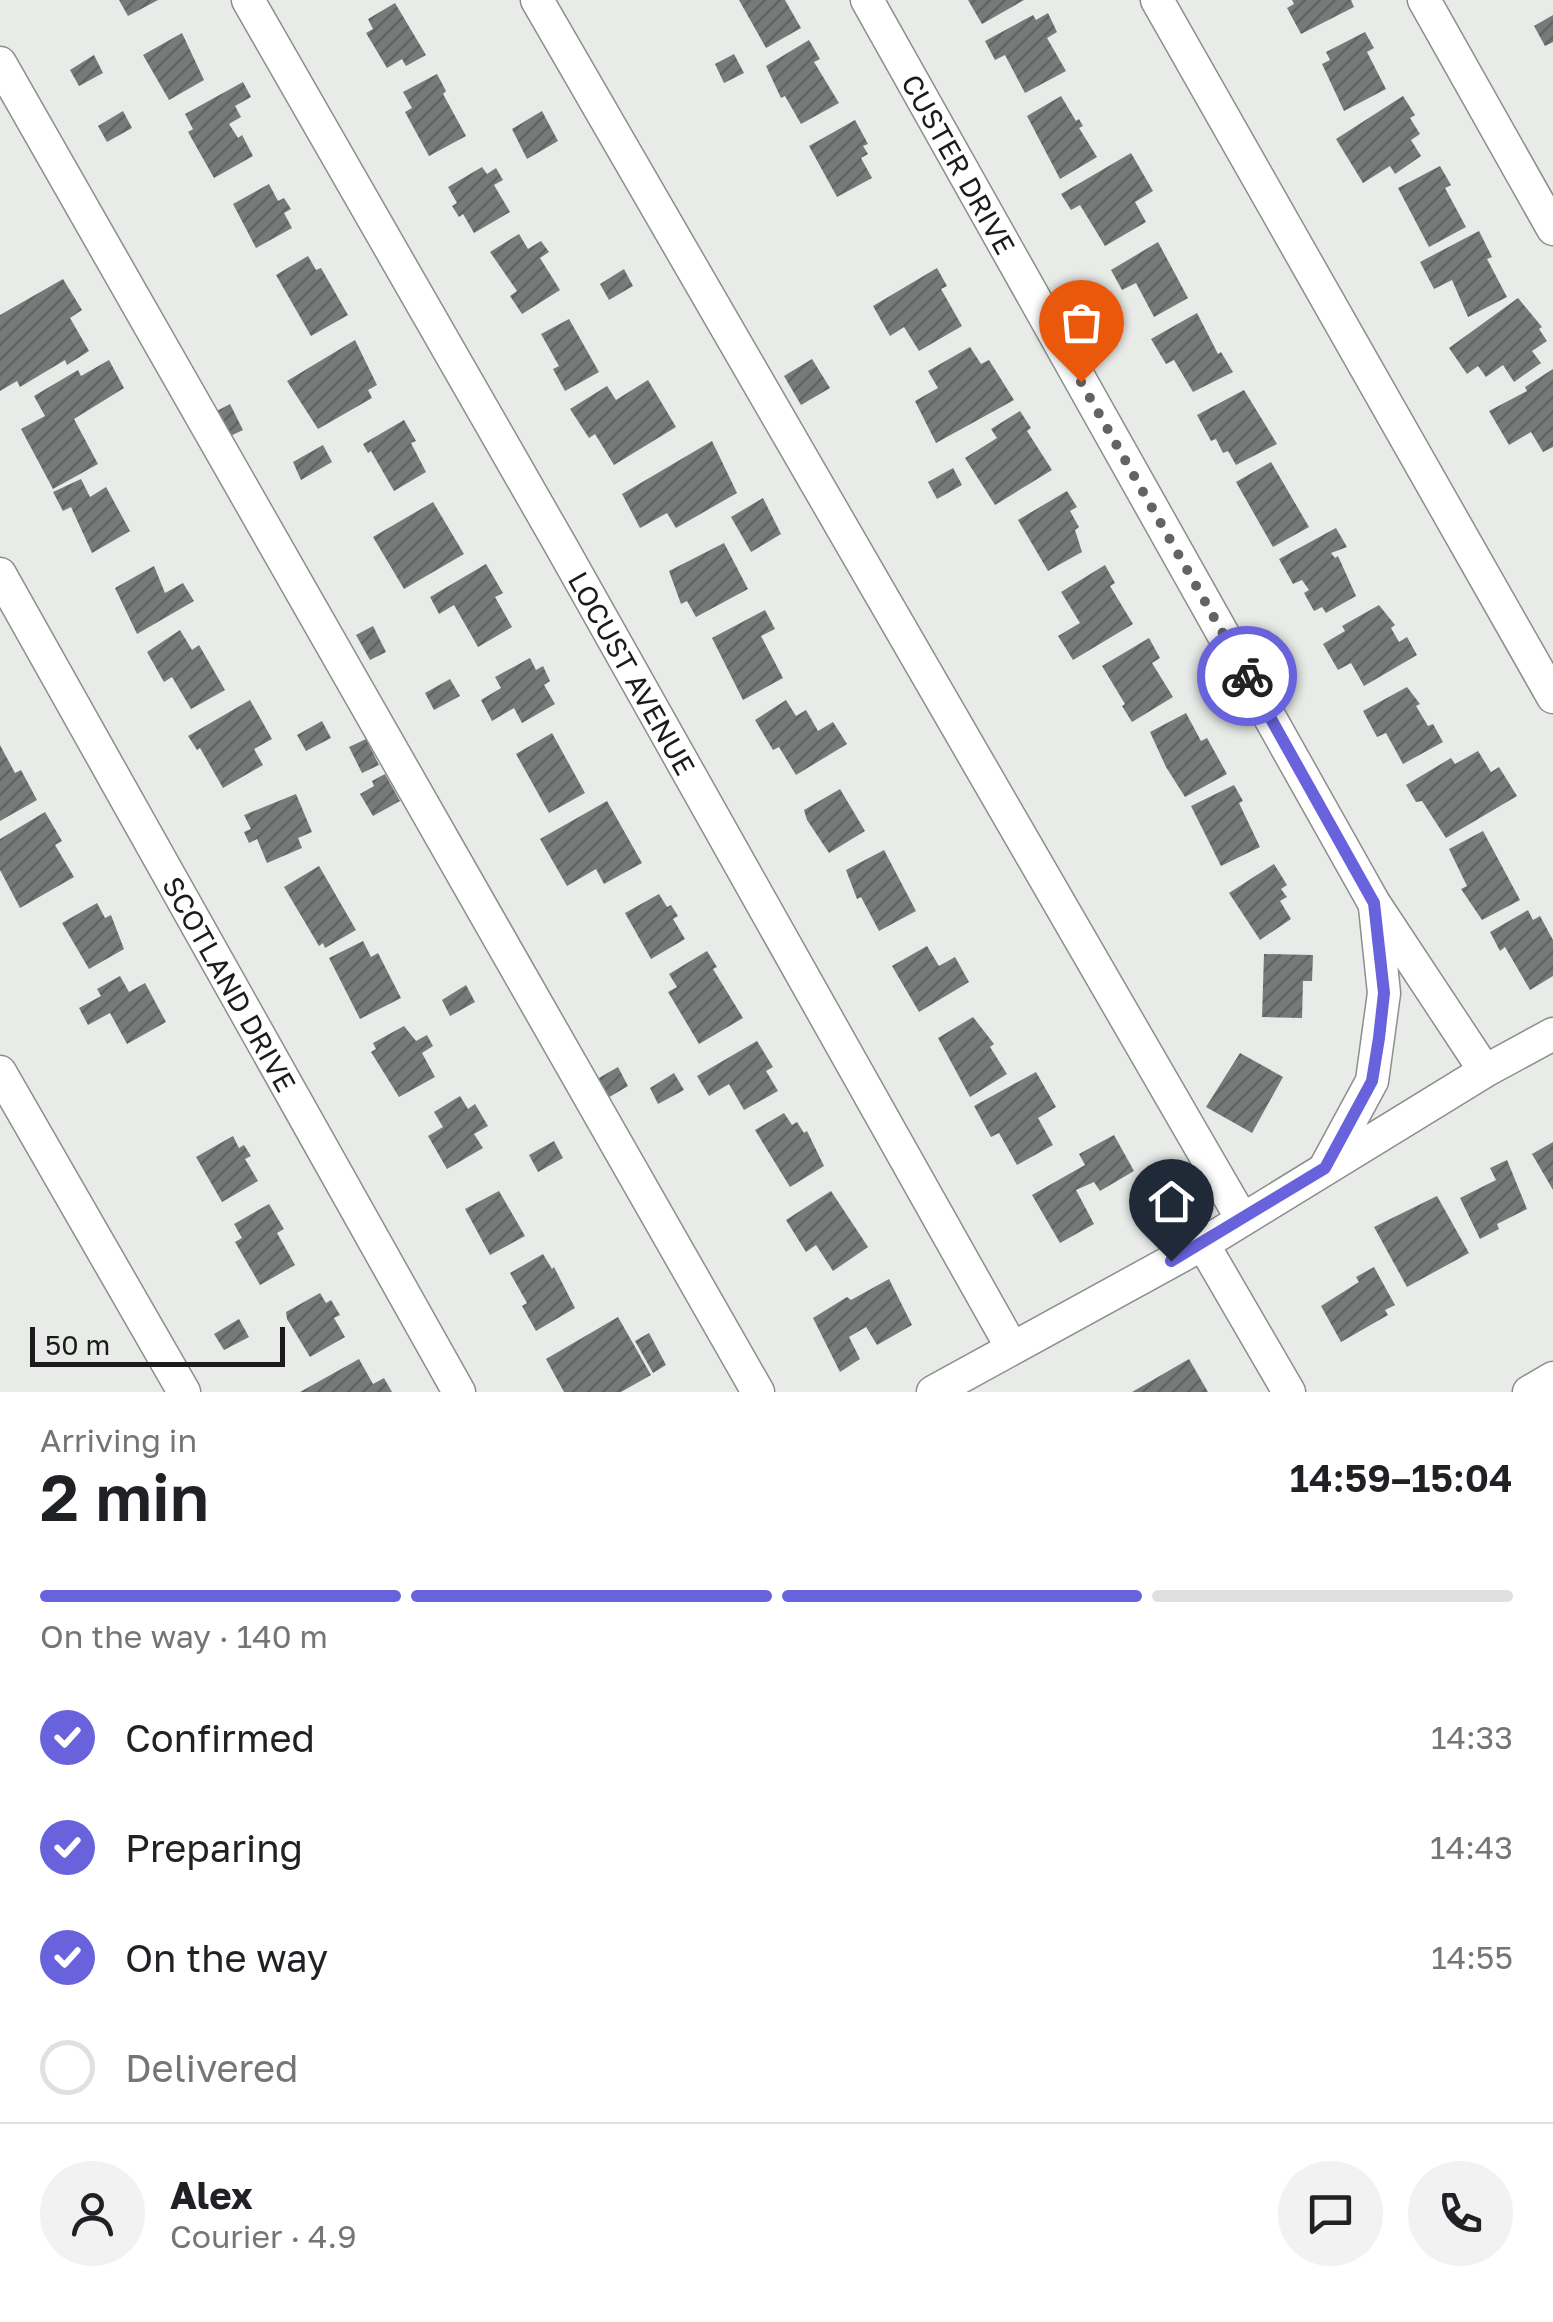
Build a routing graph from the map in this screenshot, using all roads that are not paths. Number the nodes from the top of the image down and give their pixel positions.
1 (248, 0) edge
2 (537, 0) edge
3 (867, 0) edge
4 (1157, 0) edge
5 (1424, 0) edge
6 (0, 63) edge
7 (1553, 229) edge
8 (0, 574) edge
9 (1553, 696) edge
10 (1374, 903) junction
11 (1553, 1034) edge
12 (1485, 1071) junction
13 (0, 1072) edge
14 (1325, 1168) junction
15 (1242, 1219) junction
16 (1203, 1244) junction
17 (1012, 1348) junction
18 (1553, 1378) edge
19 (184, 1392) edge
20 (459, 1392) edge
21 (758, 1392) edge
22 (933, 1392) edge
23 (1289, 1392) edge
24 (1529, 1392) edge

1 - 17 street, LOCUST AVENUE
2 - 15 street
3 - 10 street, CUSTER DRIVE
4 - 9 street
5 - 7 street
6 - 21 street
8 - 20 street, SCOTLAND DRIVE
10 - 12 street, CUSTER DRIVE
10 - 14 street, CUSTER DRIVE
11 - 12 street
12 - 14 street
13 - 19 street
14 - 15 street
15 - 16 street
16 - 17 street
16 - 23 street
17 - 22 street
18 - 24 street

